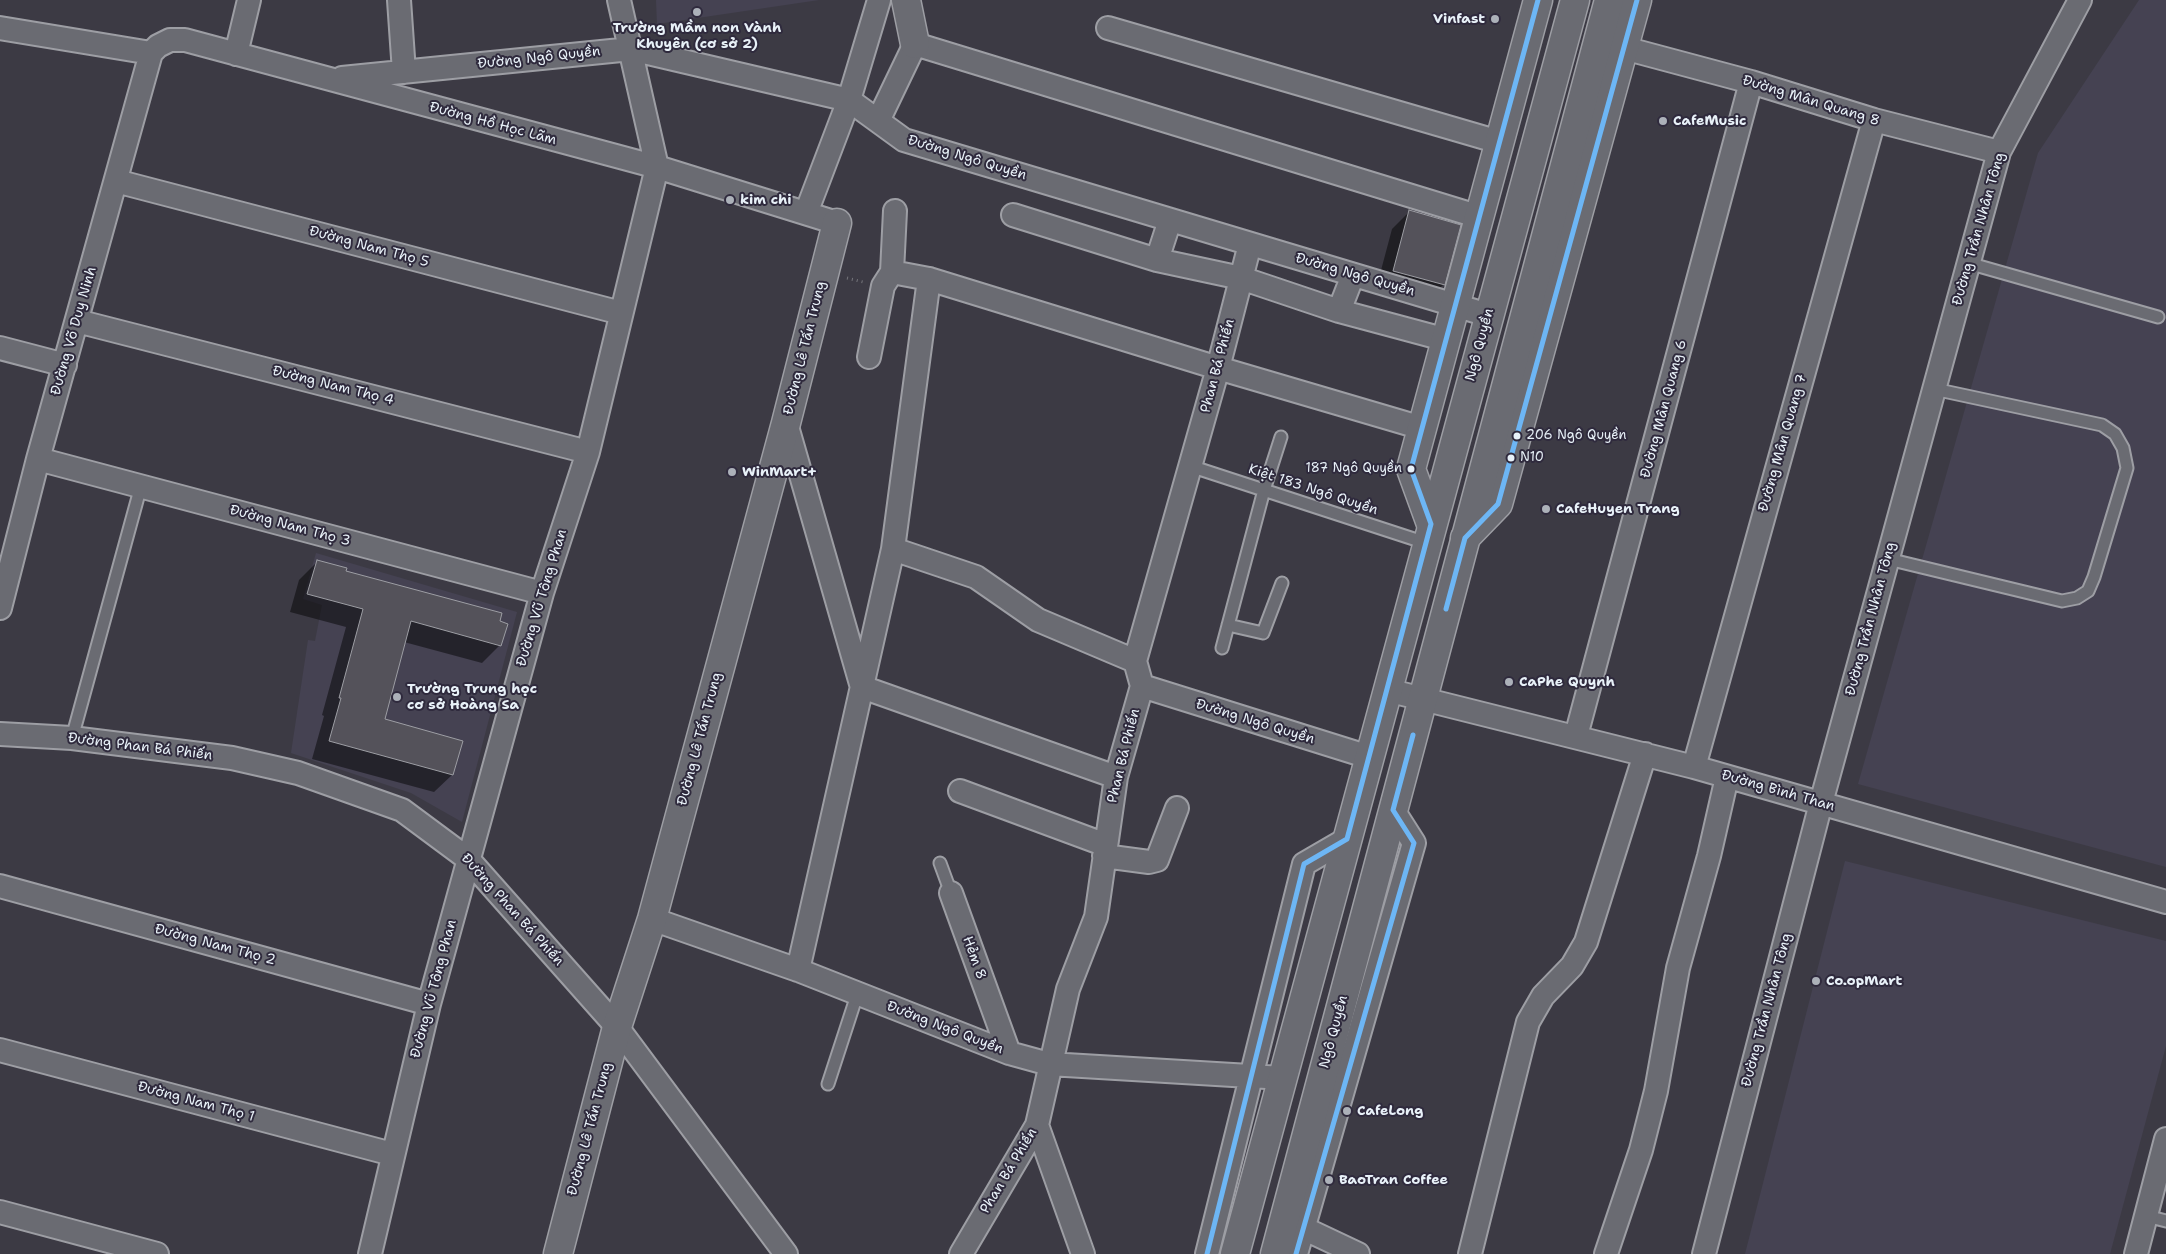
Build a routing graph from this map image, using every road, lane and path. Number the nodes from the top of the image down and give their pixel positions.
1 (249, 0) edge
2 (398, 0) edge
3 (619, 0) edge
4 (879, 0) edge
5 (906, 0) edge
6 (1538, 0) edge
7 (1575, 0) edge
8 (1609, 0) edge
9 (1637, 0) edge
10 (2080, 0) edge
11 (0, 28) edge
12 (1108, 28) dead end
13 (915, 44) junction
14 (1624, 48) junction
15 (631, 49) junction
16 (151, 54) junction
17 (236, 54) junction
18 (404, 72) junction
19 (329, 80) junction
20 (1751, 82) junction
21 (850, 100) junction
22 (1874, 120) junction
23 (878, 121) junction
24 (1499, 142) junction
25 (1999, 152) junction
26 (657, 168) junction
27 (116, 181) junction
28 (895, 211) dead end
29 (806, 213) junction
30 (1012, 214) dead end
31 (1480, 217) junction
32 (1170, 220) junction
33 (837, 223) joint
34 (1250, 244) junction
35 (1157, 260) junction
36 (1968, 263) junction
37 (824, 273) junction
38 (1353, 275) junction
39 (1241, 278) junction
40 (887, 279) junction
41 (929, 279) junction
42 (1456, 306) junction
43 (1339, 311) junction
44 (621, 312) junction
45 (1488, 315) junction
46 (2158, 317) dead end
47 (77, 321) junction
48 (1447, 340) junction
49 (0, 348) edge
50 (869, 357) dead end
51 (65, 365) junction
52 (1218, 368) junction
53 (1934, 389) junction
54 (786, 423) junction
55 (1422, 428) junction
56 (1281, 437) dead end
57 (588, 452) junction
58 (38, 459) junction
59 (1190, 466) junction
60 (141, 486) junction
61 (1264, 490) junction
62 (1429, 533) junction
63 (1465, 538) junction
64 (893, 549) junction
65 (1888, 559) junction
66 (1282, 582) dead end
67 (542, 593) junction
68 (0, 608) edge
69 (1228, 625) junction
70 (1222, 648) dead end
71 (1135, 660) junction
72 (1142, 686) junction
73 (862, 688) junction
74 (1387, 690) junction
75 (1422, 698) junction
76 (0, 734) edge
77 (1576, 736) junction
78 (72, 738) junction
79 (1645, 754) junction
80 (1369, 758) junction
81 (1694, 767) junction
82 (1726, 776) junction
83 (1116, 777) junction
84 (960, 790) dead end
85 (1821, 803) junction
86 (1176, 808) dead end
87 (1393, 810) junction
88 (1347, 839) junction
89 (1105, 851) junction
90 (468, 859) junction
91 (940, 863) dead end
92 (0, 886) edge
93 (951, 893) joint
94 (2166, 902) edge
95 (652, 919) junction
96 (798, 970) junction
97 (857, 995) junction
98 (429, 1004) junction
99 (617, 1027) junction
100 (0, 1050) edge
101 (1008, 1053) junction
102 (1050, 1064) junction
103 (1252, 1076) junction
104 (1283, 1078) junction
105 (828, 1084) dead end
106 (1037, 1125) junction
107 (2166, 1139) edge
108 (392, 1154) junction
109 (0, 1212) edge
110 (2156, 1219) edge
111 (1303, 1228) junction
112 (157, 1254) edge
113 (370, 1254) edge
114 (558, 1254) edge
115 (786, 1254) edge
116 (961, 1254) edge
117 (1083, 1254) edge
118 (1207, 1254) edge
119 (1235, 1254) edge
120 (1275, 1254) edge
121 (1296, 1254) edge
122 (1358, 1254) edge
123 (1470, 1254) edge
124 (1606, 1254) edge
125 (1704, 1254) edge
126 (2136, 1254) edge

1 - 17 street
2 - 18 street
3 - 15 street, Đường Vũ Tông Phan
4 - 21 street
5 - 13 main road
6 - 24 main road
7 - 45 main road, Ngô Quyền
8 - 63 main road
9 - 14 main road
10 - 25 street, Đường Trần Nhân Tông
11 - 16 street
12 - 24 street
13 - 23 street
13 - 31 street
14 - 20 street, Đường Mân Quang 8
14 - 63 main road
15 - 18 street, Đường Ngô Quyền
15 - 21 street, Đường Ngô Quyền
15 - 26 street, Đường Vũ Tông Phan
16 - 17 street, Đường Hồ Học Lãm
16 - 27 street, Đường Võ Duy Ninh
17 - 19 street, Đường Hồ Học Lãm
18 - 19 street, Đường Ngô Quyền
19 - 26 street, Đường Hồ Học Lãm
20 - 22 street, Đường Mân Quang 8
20 - 77 street, Đường Mân Quang 6
21 - 23 street, Đường Ngô Quyền
21 - 29 street
22 - 25 street, Đường Mân Quang 8
22 - 81 street, Đường Mân Quang 7
23 - 32 street, Đường Ngô Quyền
24 - 31 main road
25 - 36 street, Đường Trần Nhân Tông
26 - 29 street, Đường Hồ Học Lãm
26 - 44 street, Đường Vũ Tông Phan
27 - 44 street, Đường Nam Thọ 5
27 - 47 street, Đường Võ Duy Ninh
28 - 40 street
29 - 33 street, Đường Hồ Học Lãm
30 - 35 street
31 - 42 main road
32 - 34 street, Đường Ngô Quyền
32 - 35 street
33 - 37 main road, Đường Lê Tấn Trung
34 - 38 street, Đường Ngô Quyền
34 - 39 street, Phan Bá Phiến
35 - 39 street
36 - 46 lane
36 - 53 street, Đường Trần Nhân Tông
37 - 40 path
37 - 54 main road, Đường Lê Tấn Trung
38 - 42 street, Đường Ngô Quyền
38 - 43 street
39 - 43 street
39 - 52 street, Phan Bá Phiến
40 - 41 street
40 - 50 street
41 - 52 street
41 - 64 street
42 - 45 street, Đường Ngô Quyền
42 - 48 main road
43 - 48 street
44 - 57 street, Đường Vũ Tông Phan
45 - 62 main road, Ngô Quyền
47 - 51 street, Đường Võ Duy Ninh
47 - 57 street, Đường Nam Thọ 4
48 - 55 main road
49 - 51 street
51 - 58 street, Đường Võ Duy Ninh
52 - 55 street
52 - 59 street, Phan Bá Phiến
53 - 65 street, Đường Trần Nhân Tông
53 - 65 lane
54 - 73 street
54 - 95 main road, Đường Lê Tấn Trung
55 - 62 main road
56 - 61 lane
57 - 67 street, Đường Vũ Tông Phan
58 - 60 street, Đường Nam Thọ 3
58 - 68 street, Đường Võ Duy Ninh
59 - 61 lane, Kiệt 183 Ngô Quyền
59 - 71 street, Phan Bá Phiến
60 - 67 street, Đường Nam Thọ 3
60 - 78 lane
61 - 62 lane, Kiệt 183 Ngô Quyền
61 - 69 lane
62 - 74 main road, Ngô Quyền
63 - 75 main road
64 - 71 street
64 - 73 street
65 - 85 street, Đường Trần Nhân Tông
66 - 69 lane
67 - 90 street, Đường Vũ Tông Phan
69 - 70 lane
71 - 72 street
72 - 80 street, Đường Ngô Quyền
72 - 83 street, Phan Bá Phiến
73 - 83 street
73 - 96 street
74 - 75 street, Đường Bình Than
74 - 80 main road
75 - 77 street, Đường Bình Than
75 - 87 main road
76 - 78 street, Đường Phan Bá Phiến
77 - 79 street, Đường Bình Than
78 - 90 street, Đường Phan Bá Phiến
79 - 81 street, Đường Bình Than
79 - 123 street
80 - 88 main road
81 - 82 street, Đường Bình Than
82 - 85 street, Đường Bình Than
82 - 124 street
83 - 89 street, Phan Bá Phiến
84 - 89 street
85 - 94 street, Đường Bình Than
85 - 125 street, Đường Trần Nhân Tông
86 - 89 street
87 - 111 street
87 - 120 main road, Ngô Quyền
88 - 103 street
88 - 104 main road
89 - 102 street, Phan Bá Phiến
90 - 98 street, Đường Vũ Tông Phan
90 - 99 street, Đường Phan Bá Phiến
91 - 93 lane, Hẻm 8
92 - 98 street, Đường Nam Thọ 2
93 - 101 street, Hẻm 8
95 - 96 street, Đường Ngô Quyền
95 - 99 main road, Đường Lê Tấn Trung
96 - 97 street, Đường Ngô Quyền
97 - 101 street, Đường Ngô Quyền
97 - 105 lane
98 - 108 street, Đường Vũ Tông Phan
99 - 114 main road, Đường Lê Tấn Trung
99 - 115 street, Đường Phan Bá Phiến
100 - 108 street, Đường Nam Thọ 1
101 - 102 street, Đường Ngô Quyền
102 - 103 street, Đường Ngô Quyền
102 - 106 street, Phan Bá Phiến
103 - 104 street, Đường Ngô Quyền
103 - 118 street
104 - 119 main road
106 - 116 street, Phan Bá Phiến
106 - 117 street
107 - 110 street
108 - 113 street, Đường Vũ Tông Phan
109 - 112 street
110 - 126 street
111 - 121 street
111 - 122 street

